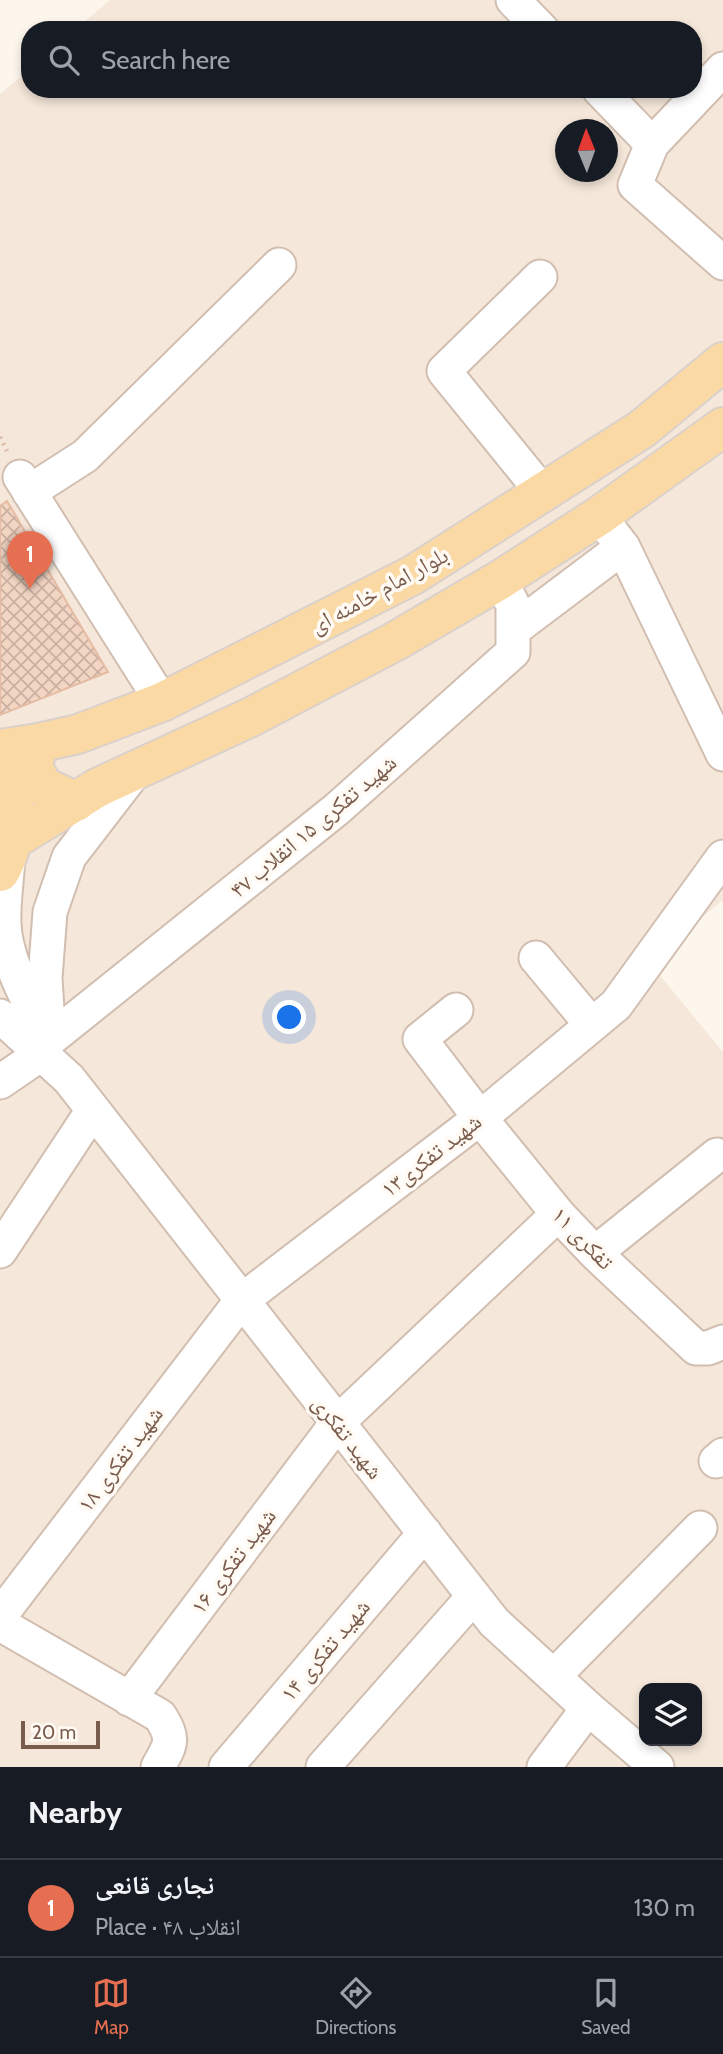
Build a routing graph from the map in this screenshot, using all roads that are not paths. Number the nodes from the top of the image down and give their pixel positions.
1 (513, 0) edge
2 (533, 21) edge
3 (723, 69) edge
4 (702, 91) edge
5 (608, 98) edge
6 (696, 98) edge
7 (652, 144) junction
8 (723, 263) edge
9 (279, 265) dead end
10 (540, 277) dead end
11 (723, 362) edge
12 (723, 428) edge
13 (543, 492) junction
14 (599, 516) junction
15 (623, 547) junction
16 (500, 580) junction
17 (513, 630) junction
18 (162, 702) junction
19 (38, 743) junction
20 (0, 748) edge
21 (723, 754) edge
22 (0, 759) edge
23 (136, 770) junction
24 (76, 802) junction
25 (7, 857) edge
26 (723, 857) edge
27 (536, 958) dead end
28 (456, 1010) dead end
29 (604, 1014) junction
30 (0, 1016) edge
31 (45, 1047) junction
32 (0, 1082) edge
33 (93, 1111) junction
34 (480, 1118) junction
35 (717, 1155) dead end
36 (558, 1214) junction
37 (0, 1251) edge
38 (595, 1252) junction
39 (241, 1301) junction
40 (710, 1345) edge
41 (337, 1423) junction
42 (700, 1528) dead end
43 (425, 1533) junction
44 (474, 1596) junction
45 (0, 1616) edge
46 (0, 1624) edge
47 (554, 1676) junction
48 (128, 1699) junction
49 (588, 1708) junction
50 (158, 1767) edge
51 (226, 1767) edge
52 (323, 1767) edge
53 (544, 1767) edge
54 (657, 1767) edge

1 - 2 street
3 - 4 street
5 - 7 street
6 - 7 street
7 - 8 street
9 - 18 street
10 - 13 street
11 - 13 main road, بلوار امام خامنه ای
12 - 14 main road
13 - 18 main road, بلوار امام خامنه ای
14 - 15 street
14 - 16 main road
15 - 17 street
15 - 21 street
16 - 17 street, شهید تفکری ۱۵ انقلاب ۴۷
16 - 23 main road
17 - 31 street, شهید تفکری ۱۵ انقلاب ۴۷
18 - 19 main road, بلوار امام خامنه ای
19 - 20 main road, بلوار امام خامنه ای
19 - 24 main road
22 - 25 main road
23 - 24 main road
23 - 31 street
24 - 25 main road
25 - 31 street
26 - 29 street, شهید تفکری۱۳
27 - 29 street
28 - 34 street, تفکری ۱۱
29 - 34 street, شهید تفکری۱۳
30 - 31 street, شهید تفکری
31 - 32 street, شهید تفکری ۱۵ انقلاب ۴۷
31 - 33 street, شهید تفکری
33 - 37 street
33 - 39 street, شهید تفکری
34 - 36 street, تفکری ۱۱
34 - 39 street, شهید تفکری۱۳
35 - 38 street
36 - 38 street, تفکری ۱۱
36 - 41 street, شهید تفکری ۱۶
38 - 40 street, تفکری ۱۱
39 - 41 street, شهید تفکری
39 - 45 street, شهید تفکری ۱۸
41 - 43 street, شهید تفکری
41 - 48 street, شهید تفکری ۱۶
42 - 47 street
43 - 44 street, شهید تفکری
43 - 51 street, شهید تفکری ۱۴
44 - 47 street, شهید تفکری
44 - 52 street
46 - 48 street
47 - 49 street, شهید تفکری
48 - 50 street
49 - 53 street
49 - 54 street, شهید تفکری

